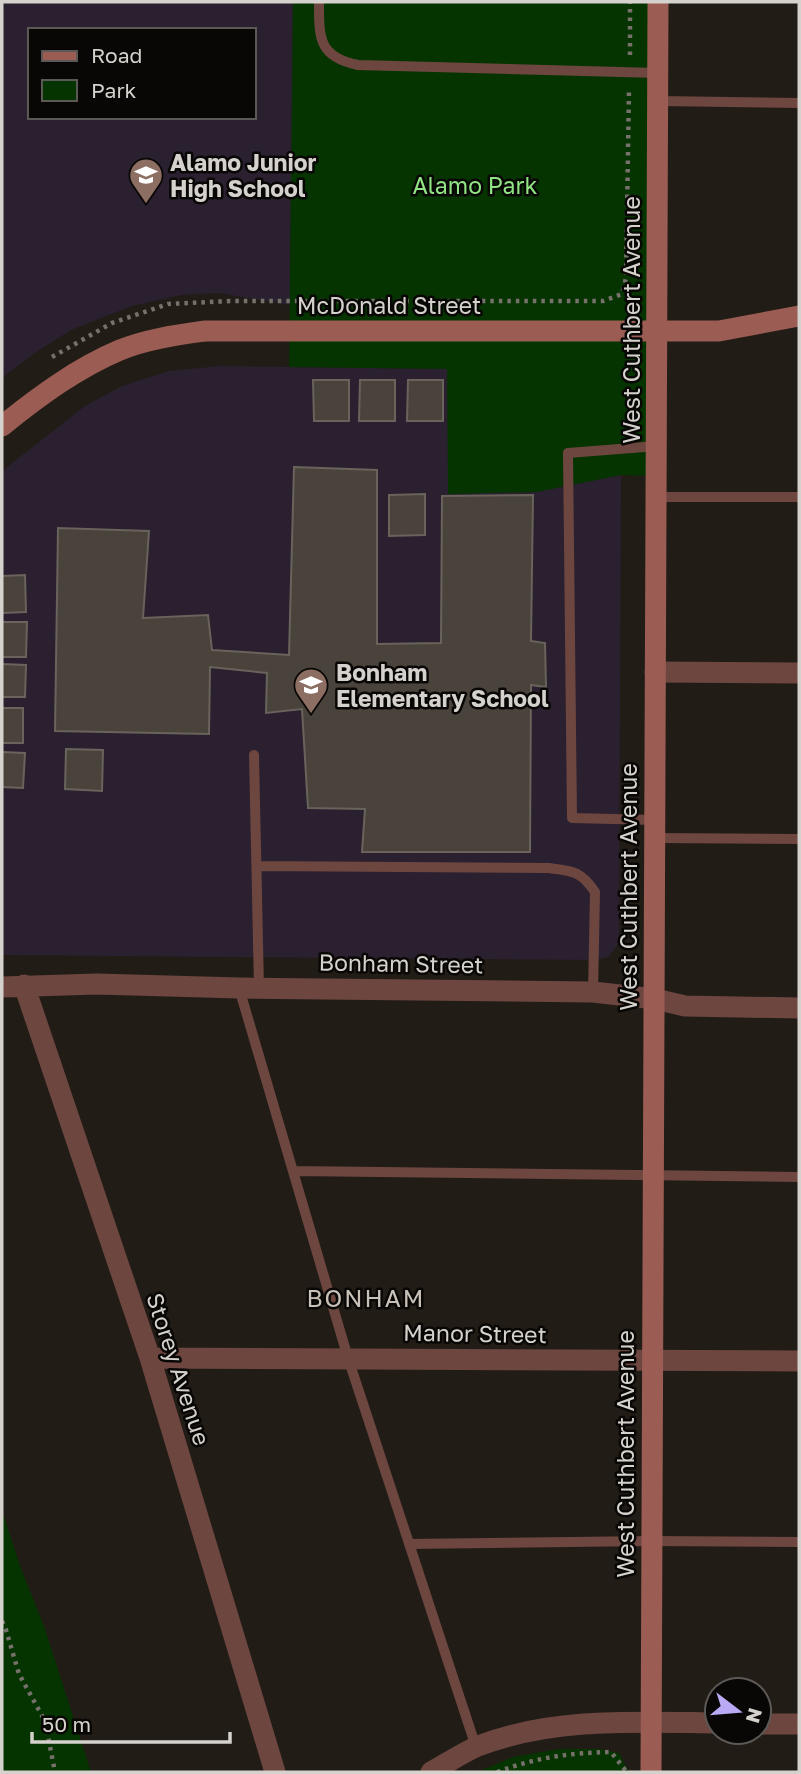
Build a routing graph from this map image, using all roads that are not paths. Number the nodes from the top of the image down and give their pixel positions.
1 (319, 2) edge
2 (659, 2) edge
3 (658, 73) junction
4 (658, 102) junction
5 (799, 103) edge
6 (799, 316) edge
7 (657, 332) junction
8 (2, 426) edge
9 (657, 446) junction
10 (799, 496) edge
11 (656, 497) junction
12 (655, 671) junction
13 (799, 673) edge
14 (254, 755) dead end
15 (655, 829) junction
16 (799, 839) edge
17 (257, 866) junction
18 (24, 985) junction
19 (2, 987) edge
20 (249, 988) junction
21 (593, 992) junction
22 (655, 999) junction
23 (799, 1008) edge
24 (293, 1171) junction
25 (653, 1177) junction
26 (799, 1177) edge
27 (150, 1358) junction
28 (348, 1358) junction
29 (799, 1361) edge
30 (652, 1362) junction
31 (652, 1541) junction
32 (799, 1542) edge
33 (410, 1544) junction
34 (652, 1722) junction
35 (703, 1723) edge
36 (773, 1724) edge
37 (799, 1724) edge
38 (476, 1747) junction
39 (275, 1772) edge
40 (431, 1772) edge
41 (651, 1772) edge

1 - 3 lane
2 - 3 street, West Cuthbert Avenue
3 - 4 street, West Cuthbert Avenue
4 - 5 lane
4 - 7 street, West Cuthbert Avenue
6 - 7 street, McDonald Street
7 - 8 street, McDonald Street
7 - 9 street, West Cuthbert Avenue
9 - 11 street, West Cuthbert Avenue
9 - 15 lane
10 - 11 lane
11 - 12 street, West Cuthbert Avenue
12 - 13 street
12 - 15 street, West Cuthbert Avenue
14 - 17 lane
15 - 16 lane
15 - 22 street, West Cuthbert Avenue
17 - 20 lane
17 - 21 lane
18 - 19 street, Bonham Street
18 - 20 street, Bonham Street
18 - 27 street, Storey Avenue
20 - 21 street, Bonham Street
20 - 24 lane
21 - 22 street, Bonham Street
22 - 23 street, Bonham Street
22 - 25 street, West Cuthbert Avenue
24 - 25 lane
24 - 28 lane
25 - 26 lane
25 - 30 street, West Cuthbert Avenue
27 - 28 street, Manor Street
27 - 39 street, Storey Avenue
28 - 30 street, Manor Street
28 - 33 lane
29 - 30 street, Manor Street
30 - 31 street, West Cuthbert Avenue
31 - 32 lane
31 - 33 lane
31 - 34 street, West Cuthbert Avenue
33 - 38 lane
34 - 35 street
34 - 38 street
34 - 41 street, West Cuthbert Avenue
36 - 37 street
38 - 40 street

